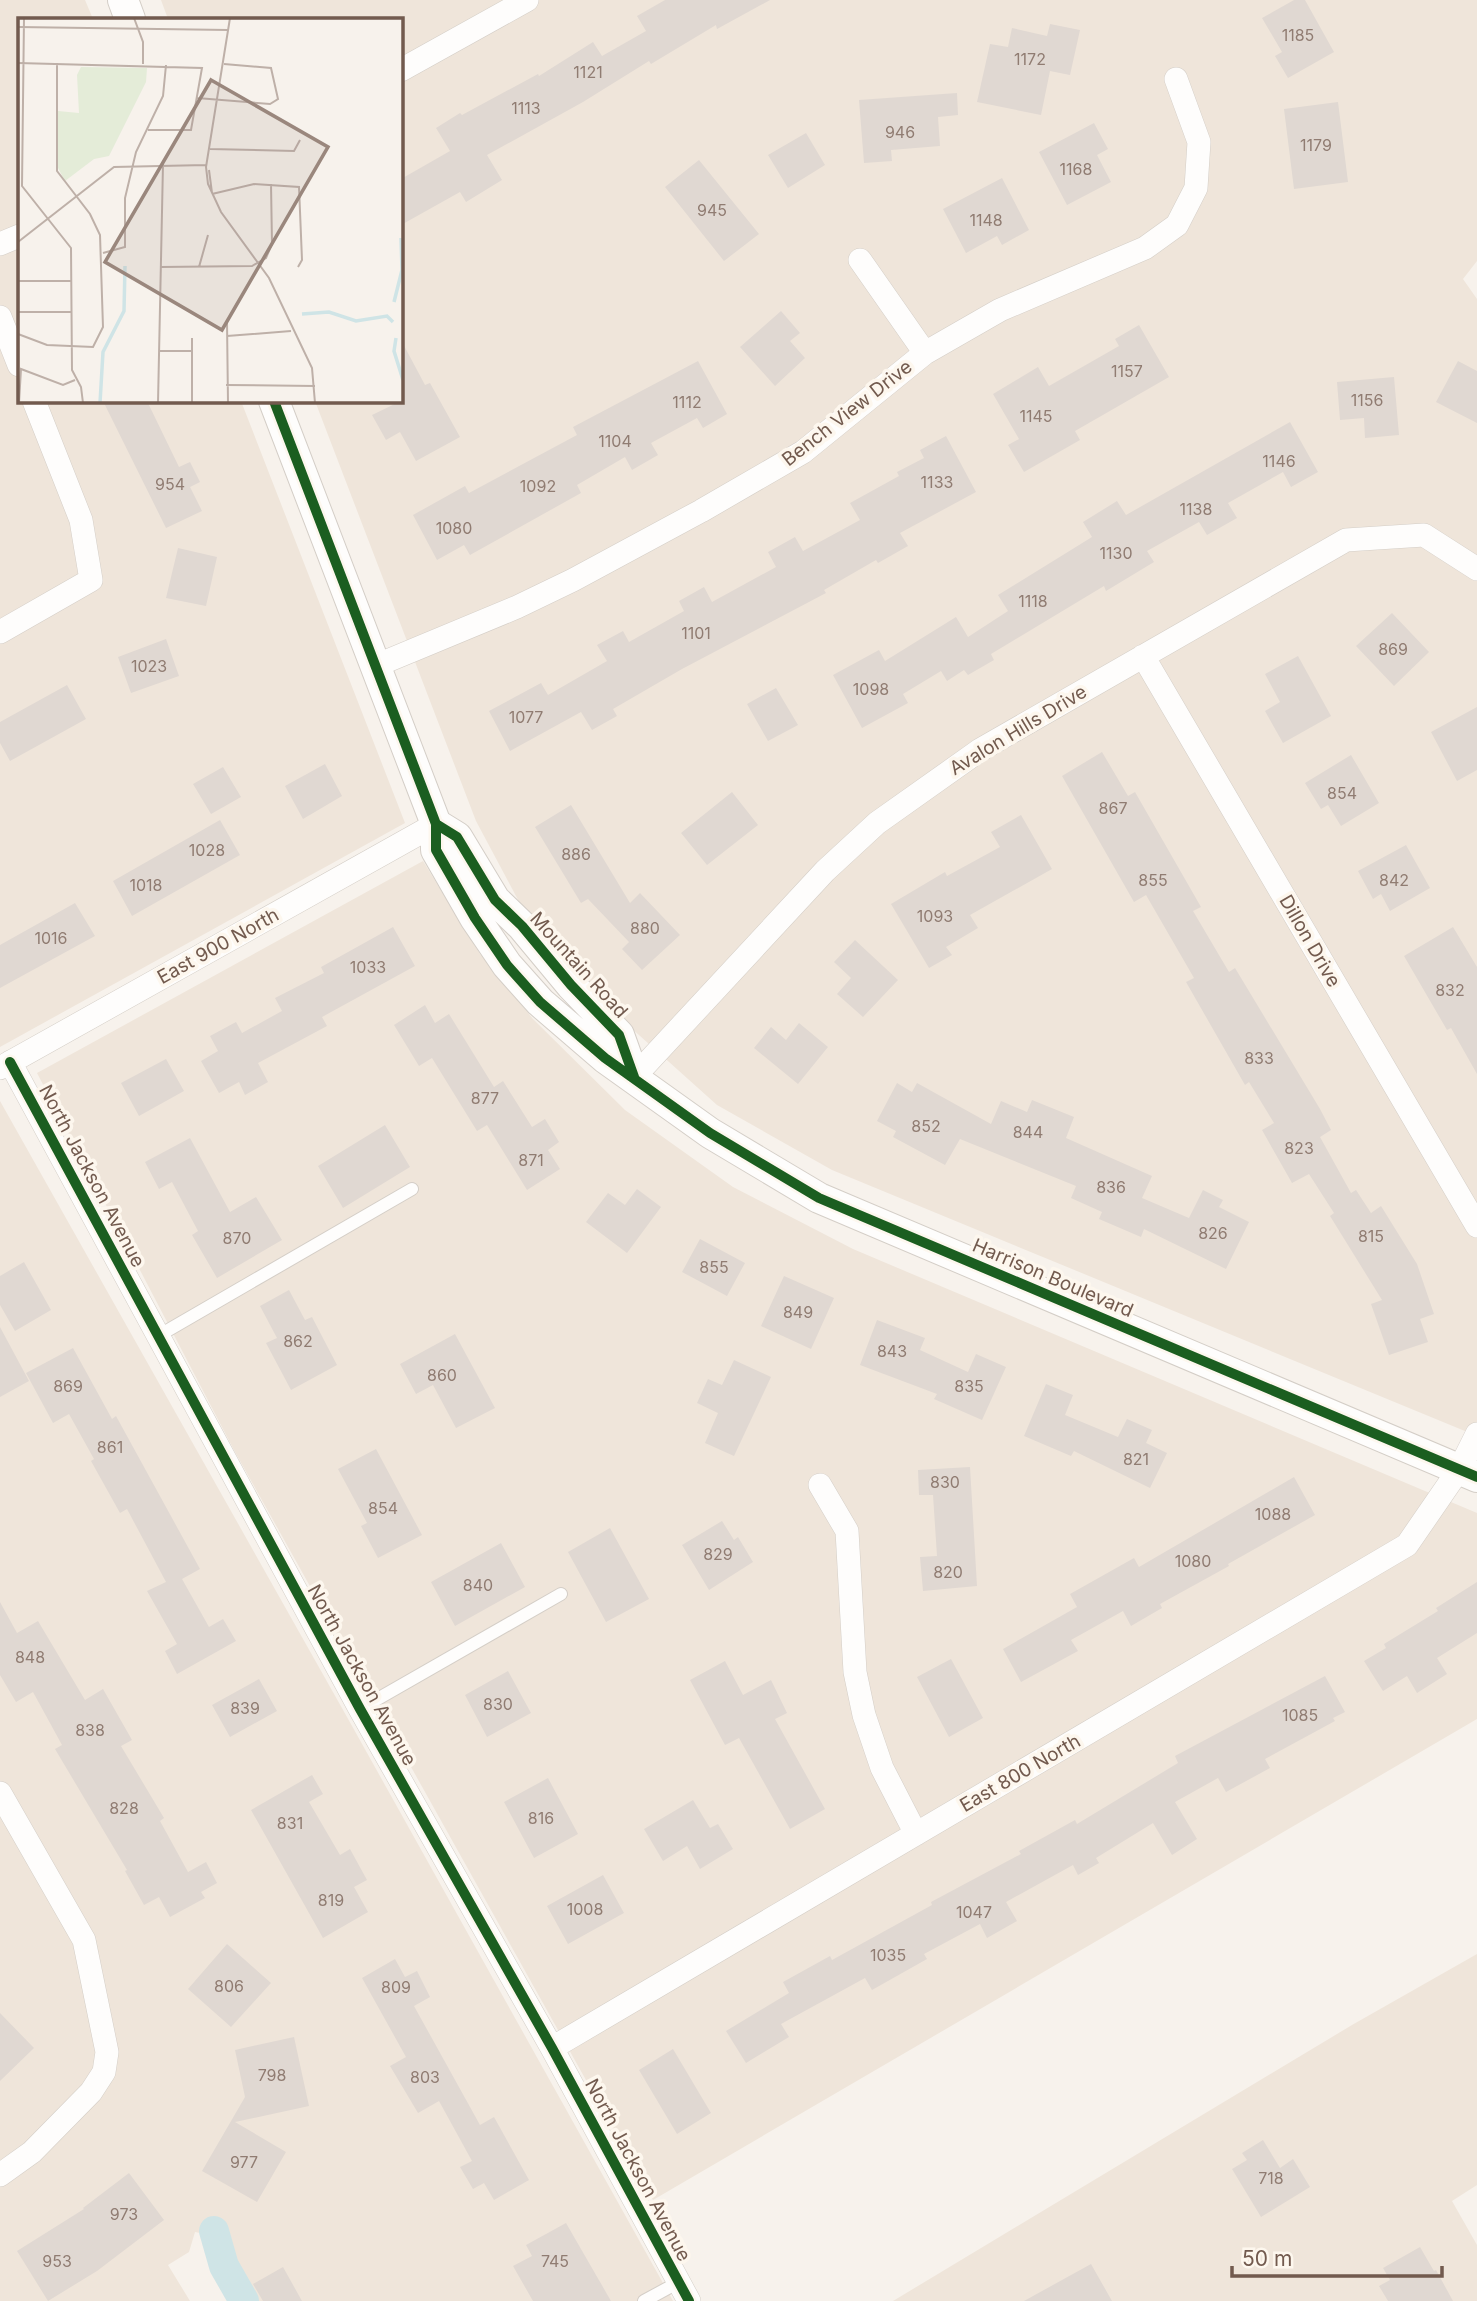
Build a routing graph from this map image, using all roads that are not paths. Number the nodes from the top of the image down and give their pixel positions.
1 (123, 0) edge
2 (527, 0) edge
3 (130, 18) edge
4 (402, 69) edge
5 (1175, 79) dead end
6 (18, 236) edge
7 (0, 244) edge
8 (860, 260) dead end
9 (0, 317) edge
10 (925, 353) junction
11 (18, 362) edge
12 (34, 402) edge
13 (274, 402) edge
14 (1477, 569) edge
15 (0, 632) edge
16 (1143, 656) junction
17 (375, 666) junction
18 (436, 824) junction
19 (5, 1065) edge
20 (634, 1077) junction
21 (412, 1189) dead end
22 (1477, 1226) edge
23 (158, 1336) junction
24 (1477, 1434) edge
25 (1468, 1473) edge
26 (820, 1485) dead end
27 (561, 1594) dead end
28 (360, 1709) junction
29 (0, 1793) edge
30 (916, 1834) junction
31 (552, 2048) junction
32 (0, 2175) edge
33 (684, 2291) edge
34 (644, 2301) edge

1 - 3 street
2 - 4 street
5 - 10 street, Bench View Drive
6 - 7 street
8 - 10 street
9 - 11 street
10 - 17 street, Bench View Drive
12 - 15 street
13 - 17 street
14 - 16 street, Avalon Hills Drive
16 - 20 street, Avalon Hills Drive
16 - 22 street, Dillon Drive
17 - 18 street
18 - 19 street, East 900 North
18 - 20 street, Mountain Road
19 - 23 street, North Jackson Avenue
20 - 25 street, Harrison Boulevard
21 - 23 lane
23 - 28 street, North Jackson Avenue
24 - 25 street, East 800 North
25 - 30 street, East 800 North
26 - 30 street
27 - 28 lane
28 - 31 street, North Jackson Avenue
29 - 32 street
30 - 31 street, East 800 North
31 - 33 street, North Jackson Avenue
33 - 34 lane

